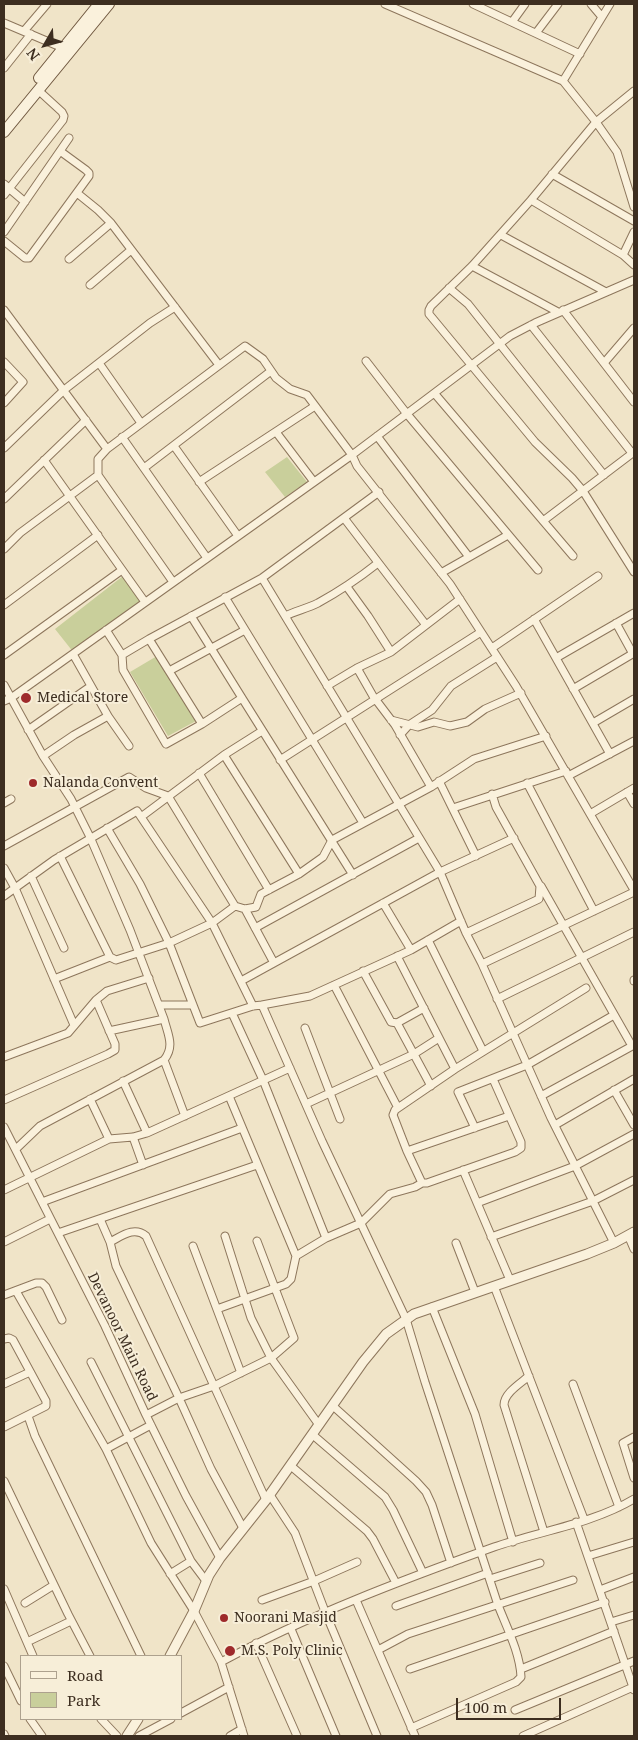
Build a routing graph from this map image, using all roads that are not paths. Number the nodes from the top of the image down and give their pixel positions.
1 (47, 4) edge
2 (99, 4) edge
3 (109, 4) edge
4 (385, 4) edge
5 (477, 4) edge
6 (525, 4) edge
7 (558, 4) edge
8 (591, 4) edge
9 (610, 4) edge
10 (602, 17) junction
11 (512, 22) junction
12 (4, 24) edge
13 (28, 33) junction
14 (536, 33) junction
15 (63, 48) junction
16 (580, 54) junction
17 (4, 68) edge
18 (563, 81) junction
19 (38, 90) junction
20 (634, 91) edge
21 (4, 122) edge
22 (596, 122) junction
23 (4, 132) edge
24 (69, 138) dead end
25 (60, 150) junction
26 (552, 174) junction
27 (5, 189) edge
28 (77, 193) junction
29 (530, 200) junction
30 (25, 202) junction
31 (634, 207) edge
32 (634, 221) edge
33 (110, 223) junction
34 (4, 232) edge
35 (634, 232) edge
36 (501, 234) junction
37 (4, 241) edge
38 (131, 250) junction
39 (623, 255) junction
40 (69, 259) dead end
41 (634, 265) edge
42 (472, 266) junction
43 (634, 280) edge
44 (90, 285) dead end
45 (450, 288) junction
46 (606, 292) junction
47 (175, 307) junction
48 (4, 310) edge
49 (560, 311) junction
50 (531, 325) junction
51 (634, 328) edge
52 (500, 344) junction
53 (366, 361) dead end
54 (4, 362) edge
55 (98, 363) junction
56 (604, 363) junction
57 (219, 365) junction
58 (472, 366) junction
59 (271, 371) junction
60 (64, 390) junction
61 (435, 394) junction
62 (634, 402) edge
63 (4, 403) edge
64 (315, 406) junction
65 (407, 414) junction
66 (86, 420) junction
67 (141, 423) junction
68 (276, 432) junction
69 (377, 436) junction
70 (122, 437) junction
71 (174, 446) junction
72 (4, 448) edge
73 (107, 449) junction
74 (633, 452) edge
75 (352, 455) junction
76 (44, 460) junction
77 (144, 468) junction
78 (98, 475) junction
79 (604, 475) junction
80 (199, 482) junction
81 (314, 482) junction
82 (583, 491) junction
83 (379, 492) junction
84 (70, 496) junction
85 (4, 500) edge
86 (344, 518) junction
87 (543, 521) junction
88 (508, 534) junction
89 (98, 535) junction
90 (238, 536) junction
91 (5, 544) edge
92 (573, 556) dead end
93 (469, 557) junction
94 (207, 558) junction
95 (378, 563) junction
96 (122, 570) junction
97 (538, 570) dead end
98 (634, 572) edge
99 (441, 573) junction
100 (598, 576) dead end
101 (262, 578) junction
102 (173, 582) junction
103 (346, 588) junction
104 (225, 597) junction
105 (460, 599) junction
106 (145, 602) junction
107 (4, 605) edge
108 (634, 613) edge
109 (191, 616) junction
110 (285, 616) junction
111 (534, 620) junction
112 (616, 623) junction
113 (426, 625) junction
114 (106, 630) junction
115 (245, 630) junction
116 (481, 632) junction
117 (149, 639) junction
118 (211, 648) junction
119 (492, 648) junction
120 (391, 652) junction
121 (634, 653) edge
122 (73, 654) junction
123 (4, 655) edge
124 (122, 655) junction
125 (498, 658) junction
126 (556, 658) junction
127 (357, 668) junction
128 (169, 671) junction
129 (4, 685) edge
130 (91, 686) junction
131 (327, 686) junction
132 (573, 689) junction
133 (521, 693) junction
134 (242, 698) junction
135 (375, 699) junction
136 (634, 699) edge
137 (7, 700) edge
138 (432, 710) junction
139 (108, 716) junction
140 (346, 718) junction
141 (391, 720) junction
142 (434, 722) junction
143 (592, 722) junction
144 (202, 724) junction
145 (409, 725) junction
146 (28, 730) junction
147 (262, 732) junction
148 (400, 735) junction
149 (546, 736) junction
150 (312, 740) junction
151 (634, 741) edge
152 (128, 746) dead end
153 (610, 754) junction
154 (224, 755) junction
155 (43, 756) junction
156 (280, 760) junction
157 (199, 773) junction
158 (567, 773) junction
159 (439, 781) junction
160 (527, 783) junction
161 (431, 787) junction
162 (634, 788) edge
163 (627, 792) junction
164 (492, 794) junction
165 (168, 796) junction
166 (11, 799) dead end
167 (4, 803) edge
168 (398, 804) junction
169 (634, 804) edge
170 (75, 807) junction
171 (453, 808) junction
172 (590, 814) junction
173 (141, 817) junction
174 (363, 823) junction
175 (106, 828) junction
176 (90, 837) junction
177 (419, 838) junction
178 (514, 838) junction
179 (332, 840) junction
180 (4, 846) edge
181 (60, 856) junction
182 (476, 856) junction
183 (4, 868) edge
184 (440, 872) junction
185 (299, 874) junction
186 (353, 875) junction
187 (31, 876) junction
188 (540, 886) junction
189 (14, 888) junction
190 (269, 890) junction
191 (634, 891) edge
192 (4, 896) edge
193 (383, 904) junction
194 (235, 906) junction
195 (245, 909) junction
196 (594, 911) junction
197 (461, 921) junction
198 (212, 923) junction
199 (563, 926) junction
200 (255, 928) junction
201 (634, 932) edge
202 (466, 933) junction
203 (428, 940) junction
204 (169, 942) junction
205 (64, 948) dead end
206 (411, 950) junction
207 (139, 954) junction
208 (397, 956) junction
209 (110, 957) junction
210 (582, 958) junction
211 (274, 963) junction
212 (482, 964) junction
213 (364, 971) junction
214 (149, 978) junction
215 (54, 979) junction
216 (241, 981) junction
217 (334, 985) junction
218 (586, 988) dead end
219 (497, 999) junction
220 (96, 1000) junction
221 (160, 1005) junction
222 (193, 1005) junction
223 (262, 1005) junction
224 (253, 1006) junction
225 (424, 1008) junction
226 (232, 1013) junction
227 (614, 1015) junction
228 (164, 1019) junction
229 (397, 1023) junction
230 (74, 1025) junction
231 (305, 1028) dead end
232 (110, 1031) junction
233 (512, 1033) junction
234 (439, 1038) junction
235 (633, 1046) edge
236 (483, 1051) junction
237 (414, 1054) junction
238 (4, 1058) edge
239 (164, 1060) junction
240 (527, 1065) junction
241 (290, 1068) junction
242 (455, 1069) junction
243 (379, 1070) junction
244 (634, 1078) edge
245 (493, 1079) junction
246 (263, 1080) junction
247 (123, 1081) junction
248 (431, 1086) junction
249 (614, 1090) junction
250 (330, 1093) junction
251 (229, 1096) junction
252 (541, 1096) junction
253 (90, 1099) junction
254 (4, 1100) edge
255 (306, 1104) junction
256 (398, 1108) junction
257 (186, 1116) junction
258 (509, 1116) junction
259 (340, 1119) dead end
260 (634, 1125) edge
261 (555, 1126) junction
262 (4, 1128) edge
263 (242, 1128) junction
264 (474, 1128) junction
265 (147, 1133) junction
266 (634, 1134) edge
267 (133, 1137) junction
268 (109, 1139) junction
269 (16, 1149) junction
270 (407, 1151) junction
271 (143, 1165) junction
272 (257, 1165) junction
273 (575, 1166) junction
274 (463, 1170) junction
275 (30, 1177) junction
276 (634, 1180) edge
277 (422, 1183) junction
278 (4, 1190) edge
279 (593, 1201) junction
280 (42, 1202) junction
281 (477, 1203) junction
282 (50, 1219) junction
283 (100, 1219) junction
284 (361, 1223) junction
285 (58, 1233) junction
286 (631, 1233) edge
287 (225, 1236) dead end
288 (491, 1237) junction
289 (326, 1238) junction
290 (258, 1241) dead end
291 (4, 1242) edge
292 (110, 1242) junction
293 (614, 1242) junction
294 (456, 1243) dead end
295 (193, 1246) dead end
296 (634, 1249) edge
297 (296, 1256) junction
298 (510, 1280) junction
299 (494, 1286) junction
300 (275, 1288) junction
301 (16, 1291) junction
302 (475, 1292) junction
303 (4, 1295) edge
304 (244, 1300) junction
305 (432, 1307) junction
306 (217, 1308) junction
307 (406, 1319) junction
308 (62, 1320) dead end
309 (4, 1339) edge
310 (271, 1358) junction
311 (91, 1362) dead end
312 (30, 1372) junction
313 (242, 1373) junction
314 (529, 1376) junction
315 (4, 1384) edge
316 (573, 1384) dead end
317 (214, 1386) junction
318 (179, 1398) junction
319 (333, 1406) junction
320 (146, 1415) junction
321 (28, 1416) junction
322 (151, 1425) junction
323 (319, 1425) junction
324 (4, 1427) edge
325 (313, 1435) junction
326 (128, 1437) junction
327 (634, 1437) edge
328 (106, 1449) junction
329 (291, 1466) junction
330 (634, 1478) edge
331 (4, 1481) edge
332 (268, 1497) junction
333 (634, 1499) edge
334 (619, 1507) junction
335 (584, 1519) junction
336 (576, 1522) junction
337 (243, 1528) junction
338 (544, 1532) junction
339 (513, 1542) junction
340 (634, 1542) edge
341 (482, 1552) junction
342 (588, 1556) junction
343 (220, 1558) junction
344 (191, 1561) junction
345 (357, 1562) dead end
346 (451, 1563) junction
347 (540, 1563) dead end
348 (423, 1573) junction
349 (170, 1574) junction
350 (489, 1576) junction
351 (634, 1577) edge
352 (573, 1580) dead end
353 (206, 1581) junction
354 (314, 1581) junction
355 (396, 1583) junction
356 (54, 1585) junction
357 (4, 1589) edge
358 (600, 1590) junction
359 (262, 1600) dead end
360 (356, 1600) junction
361 (605, 1602) junction
362 (25, 1603) dead end
363 (498, 1605) junction
364 (396, 1606) dead end
365 (194, 1611) junction
366 (326, 1614) junction
367 (634, 1615) edge
368 (72, 1621) junction
369 (611, 1622) junction
370 (291, 1628) junction
371 (614, 1631) junction
372 (510, 1634) junction
373 (27, 1642) junction
374 (256, 1643) junction
375 (378, 1650) junction
376 (34, 1655) edge
377 (89, 1655) edge
378 (141, 1655) edge
379 (171, 1655) edge
380 (634, 1661) edge
381 (221, 1662) junction
382 (624, 1665) junction
383 (4, 1666) edge
384 (520, 1669) junction
385 (410, 1670) dead end
386 (229, 1688) junction
387 (634, 1689) edge
388 (20, 1699) edge
389 (515, 1710) dead end
390 (182, 1712) edge
391 (31, 1720) edge
392 (102, 1720) edge
393 (137, 1720) edge
394 (169, 1720) edge
395 (411, 1728) junction
396 (243, 1733) edge
397 (42, 1736) edge
398 (117, 1736) edge
399 (127, 1736) edge
400 (139, 1736) edge
401 (230, 1736) edge
402 (297, 1736) edge
403 (336, 1736) edge
404 (376, 1736) edge
405 (415, 1736) edge
406 (523, 1736) edge

1 - 13 street
2 - 15 main road
3 - 19 main road
4 - 18 street
5 - 11 street
6 - 11 street
7 - 14 street
8 - 10 street
9 - 10 street
10 - 16 street
11 - 14 street
12 - 13 street
13 - 15 street
13 - 17 street
14 - 16 street
15 - 21 main road
16 - 18 street
18 - 22 street
19 - 23 main road
19 - 27 street
20 - 22 street
22 - 26 street
22 - 31 street
24 - 25 street
25 - 28 street
25 - 30 street
26 - 29 street
26 - 32 street
27 - 30 street
28 - 33 street
28 - 37 street
29 - 36 street
29 - 39 street
30 - 34 street
33 - 38 street
33 - 40 street
35 - 39 street
36 - 42 street
36 - 46 street
38 - 44 street
38 - 47 street
39 - 41 street
42 - 45 street
42 - 49 street
43 - 46 street
45 - 52 street
45 - 58 street
46 - 49 street
47 - 55 street
47 - 57 street
48 - 60 street
49 - 50 street
49 - 56 street
50 - 52 street
50 - 74 street
51 - 56 street
52 - 58 street
52 - 79 street
53 - 65 street
54 - 63 street
55 - 60 street
55 - 67 street
56 - 62 street
57 - 59 street
57 - 67 street
58 - 61 street
58 - 82 street
59 - 64 street
59 - 71 street
60 - 66 street
60 - 72 street
61 - 65 street
61 - 87 street
64 - 68 street
64 - 75 street
65 - 69 street
65 - 88 street
66 - 73 street
66 - 76 street
67 - 70 street
68 - 80 street
68 - 81 street
69 - 75 street
69 - 93 street
70 - 73 street
70 - 77 street
71 - 77 street
71 - 80 street
73 - 78 street
74 - 79 street
75 - 81 street
75 - 83 street
76 - 84 street
76 - 85 street
77 - 94 street
78 - 84 street
78 - 102 street
79 - 82 street
80 - 90 street
81 - 90 street
82 - 87 street
82 - 98 street
83 - 86 street
83 - 99 street
84 - 89 street
84 - 91 street
86 - 95 street
86 - 101 street
87 - 92 street
88 - 93 street
88 - 97 street
89 - 96 street
89 - 107 street
90 - 94 street
93 - 99 street
94 - 102 street
95 - 103 street
95 - 113 street
96 - 106 street
96 - 123 street
99 - 105 street
100 - 111 street
101 - 104 street
101 - 110 street
102 - 106 street
103 - 110 street
103 - 120 street
104 - 109 street
104 - 115 street
105 - 113 street
105 - 116 street
106 - 114 street
108 - 112 street
109 - 117 street
109 - 118 street
110 - 131 street
111 - 119 street
111 - 126 street
112 - 121 street
112 - 126 street
113 - 120 street
114 - 122 street
114 - 124 street
115 - 118 street
115 - 150 street
116 - 119 street
116 - 135 street
117 - 124 street
117 - 128 street
118 - 128 street
118 - 134 street
119 - 125 street
120 - 127 street
121 - 132 street
122 - 130 street
122 - 137 street
124 - 144 street
125 - 133 street
125 - 138 street
126 - 132 street
127 - 131 street
127 - 135 street
128 - 144 street
129 - 137 street
130 - 139 street
130 - 146 street
131 - 140 street
132 - 143 street
133 - 142 street
133 - 149 street
134 - 144 street
134 - 147 street
135 - 140 street
135 - 141 street
136 - 143 street
137 - 146 street
138 - 142 street
138 - 145 street
139 - 152 street
139 - 155 street
140 - 150 street
140 - 168 street
141 - 145 street
141 - 148 street
142 - 145 street
143 - 153 street
145 - 148 street
146 - 155 street
147 - 154 street
147 - 156 street
148 - 161 street
149 - 158 street
149 - 159 street
150 - 156 street
150 - 174 street
151 - 153 street
153 - 158 street
154 - 157 street
154 - 185 street
155 - 170 street
156 - 179 street
157 - 165 street
157 - 190 street
158 - 160 street
158 - 172 street
159 - 161 street
159 - 171 street
160 - 164 street
160 - 196 street
161 - 168 street
162 - 163 street
163 - 169 street
163 - 172 street
164 - 171 street
164 - 178 street
165 - 170 street
165 - 173 street
165 - 194 street
166 - 167 street
168 - 174 street
168 - 177 street
170 - 176 street
170 - 180 street
171 - 182 street
172 - 191 street
173 - 175 street
173 - 198 street
174 - 179 street
175 - 176 street
175 - 204 street
176 - 181 street
176 - 207 street
177 - 184 street
177 - 186 street
178 - 182 street
178 - 188 street
179 - 185 street
179 - 186 street
181 - 187 street
181 - 209 street
182 - 184 street
183 - 189 street
184 - 193 street
184 - 197 street
185 - 190 street
186 - 200 street
187 - 189 street
187 - 205 street
188 - 199 street
188 - 202 street
189 - 192 street
189 - 215 street
190 - 195 street
191 - 196 street
193 - 206 street
193 - 211 street
194 - 195 street
194 - 198 street
195 - 200 street
196 - 199 street
197 - 202 street
197 - 203 street
198 - 204 street
198 - 216 street
199 - 210 street
199 - 212 street
200 - 211 street
201 - 210 street
202 - 212 street
203 - 206 street
203 - 236 street
204 - 207 street
204 - 222 street
206 - 208 street
207 - 209 street
207 - 214 street
208 - 213 street
208 - 225 street
209 - 215 street
210 - 219 street
210 - 227 street
211 - 216 street
212 - 219 street
213 - 217 street
213 - 229 street
214 - 220 street
214 - 221 street
215 - 230 street
216 - 224 street
217 - 223 street
217 - 243 street
218 - 233 street
219 - 233 street
220 - 230 street
220 - 232 street
221 - 222 street
221 - 228 street
222 - 226 street
223 - 224 street
223 - 241 street
224 - 226 street
225 - 229 street
225 - 234 street
226 - 246 street
227 - 235 street
227 - 240 street
228 - 232 street
228 - 239 street
229 - 237 street
230 - 238 street
231 - 250 street
232 - 254 street
233 - 236 street
233 - 240 street
234 - 237 street
234 - 242 street
235 - 252 street
236 - 242 street
237 - 243 street
237 - 248 street
239 - 247 street
239 - 257 street
240 - 245 street
240 - 252 street
241 - 246 street
241 - 255 street
242 - 248 street
243 - 250 street
243 - 256 street
244 - 249 street
245 - 258 street
245 - 264 street
246 - 251 street
246 - 289 street
247 - 253 street
247 - 265 street
248 - 256 street
249 - 260 street
249 - 261 street
250 - 255 street
250 - 259 street
251 - 257 street
251 - 263 street
252 - 261 street
253 - 268 street
253 - 269 street
255 - 284 street
256 - 270 street
257 - 265 street
258 - 264 street
258 - 274 street
261 - 273 street
262 - 269 street, Devanoor Main Road
263 - 271 street
263 - 272 street
264 - 270 street
265 - 267 street
266 - 273 street
267 - 268 street
267 - 271 street
268 - 275 street
269 - 275 street, Devanoor Main Road
270 - 277 street
271 - 280 street
272 - 283 street
272 - 297 street
273 - 279 street
273 - 281 street
274 - 277 street
274 - 281 street
275 - 278 street
275 - 280 street, Devanoor Main Road
276 - 279 street
277 - 284 street
279 - 288 street
279 - 293 street
280 - 282 street, Devanoor Main Road
281 - 288 street
282 - 285 street, Devanoor Main Road
282 - 291 street
283 - 285 street
283 - 292 street
284 - 289 street
284 - 307 street
285 - 320 street, Devanoor Main Road
286 - 293 street
286 - 296 street
287 - 304 street
288 - 298 street
289 - 297 street
290 - 300 street
292 - 317 street
292 - 318 street
293 - 298 street
294 - 302 street
295 - 306 street
297 - 300 street
298 - 299 street
299 - 302 street
299 - 314 street
300 - 304 street
300 - 310 street
301 - 303 street
301 - 308 street
301 - 328 street
302 - 305 street
304 - 306 street
304 - 310 street
305 - 307 street
305 - 339 street
306 - 313 street
307 - 319 street
307 - 341 street
309 - 312 street
310 - 313 street
310 - 323 street
311 - 326 street
312 - 315 street
312 - 321 street
313 - 317 street
314 - 335 street
314 - 338 street
316 - 334 street
317 - 318 street
317 - 332 street
318 - 320 street
318 - 337 street
319 - 323 street
319 - 346 street
320 - 322 street, Devanoor Main Road
321 - 324 street
321 - 378 street
322 - 326 street
322 - 343 street, Devanoor Main Road
323 - 325 street
325 - 329 street
325 - 348 street
326 - 328 street
326 - 344 street
327 - 330 street
328 - 349 street
329 - 332 street
329 - 355 street
331 - 356 street
332 - 337 street
332 - 354 street
333 - 334 street
334 - 335 street
335 - 336 street
336 - 338 street
336 - 342 street
337 - 343 street
338 - 339 street
339 - 341 street
340 - 342 street
341 - 346 street
341 - 350 street
342 - 358 street
343 - 353 street
344 - 349 street
344 - 353 street
345 - 354 street
346 - 348 street
347 - 350 street
348 - 355 street
349 - 365 street
350 - 363 street
350 - 364 street
351 - 358 street
352 - 363 street
353 - 365 street
354 - 359 street
354 - 366 street
355 - 360 street
356 - 362 street
356 - 368 street
357 - 373 street
358 - 361 street
360 - 366 street
360 - 375 street
361 - 369 street
361 - 372 street
363 - 372 street
363 - 375 street
365 - 379 street
365 - 381 street
366 - 370 street
366 - 404 street
367 - 369 street
368 - 373 street
368 - 377 street
369 - 371 street
370 - 374 street
370 - 403 street
371 - 382 street
371 - 384 street
372 - 384 street
372 - 385 street
373 - 376 street
374 - 381 street
374 - 402 street
375 - 395 street
380 - 382 street
381 - 386 street
382 - 387 street
382 - 389 street
383 - 388 street
384 - 395 street
386 - 390 street
386 - 396 street
387 - 406 street
391 - 397 street
392 - 398 street
393 - 399 street
394 - 400 street
395 - 405 street
396 - 401 street

